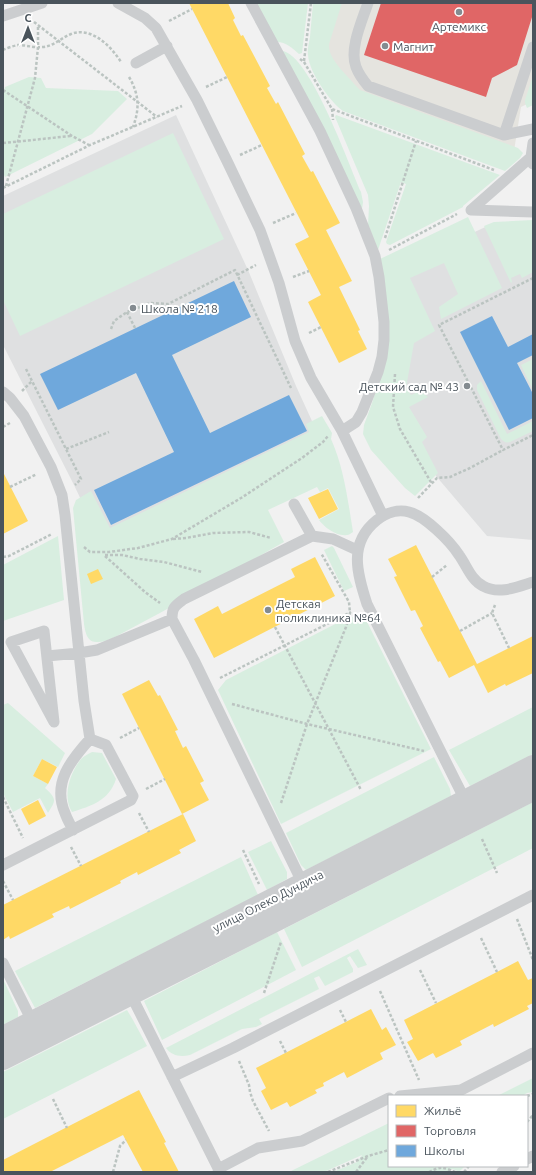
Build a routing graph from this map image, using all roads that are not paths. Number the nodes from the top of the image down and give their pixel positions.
1 (42, 3) edge
2 (118, 3) edge
3 (251, 3) edge
4 (368, 3) edge
5 (3, 16) edge
6 (167, 46) junction
7 (533, 47) edge
8 (136, 62) dead end
9 (533, 129) edge
10 (504, 135) junction
11 (533, 143) edge
12 (532, 160) edge
13 (533, 212) edge
14 (3, 392) edge
15 (339, 426) junction
16 (294, 504) dead end
17 (383, 516) junction
18 (312, 536) junction
19 (357, 550) junction
20 (533, 582) edge
21 (172, 615) junction
22 (79, 653) junction
23 (47, 656) junction
24 (90, 739) junction
25 (533, 766) edge
26 (533, 790) edge
27 (474, 819) junction
28 (69, 832) junction
29 (3, 865) edge
30 (302, 884) junction
31 (533, 895) edge
32 (312, 903) junction
33 (3, 963) edge
34 (126, 985) junction
35 (37, 1031) junction
36 (3, 1037) edge
37 (533, 1053) edge
38 (3, 1060) edge
39 (172, 1077) junction
40 (408, 1095) edge
41 (388, 1098) edge
42 (512, 1167) edge
43 (219, 1170) edge
44 (502, 1172) edge

1 - 5 lane
2 - 6 lane
3 - 15 lane
4 - 10 lane
6 - 8 lane
6 - 15 lane
7 - 10 lane
9 - 10 lane
11 - 12 lane
12 - 13 lane
14 - 22 lane
15 - 17 lane
16 - 18 lane
17 - 19 lane
17 - 20 lane
18 - 19 lane
18 - 21 lane
19 - 27 lane
21 - 22 lane
21 - 30 lane
22 - 23 lane
22 - 24 lane
23 - 23 lane
24 - 28 lane
24 - 28 lane
25 - 27 street, улица Олеко Дундича
26 - 27 street, улица Олеко Дундича
27 - 30 street, улица Олеко Дундича
27 - 32 street, улица Олеко Дундича
28 - 29 lane
30 - 32 lane
30 - 34 street, улица Олеко Дундича
31 - 39 lane
32 - 34 street, улица Олеко Дундича
33 - 35 lane
34 - 35 street, улица Олеко Дундича
34 - 39 lane
35 - 36 street, улица Олеко Дундича
35 - 38 street, улица Олеко Дундича
37 - 40 lane
39 - 43 lane
41 - 43 lane
42 - 44 lane

